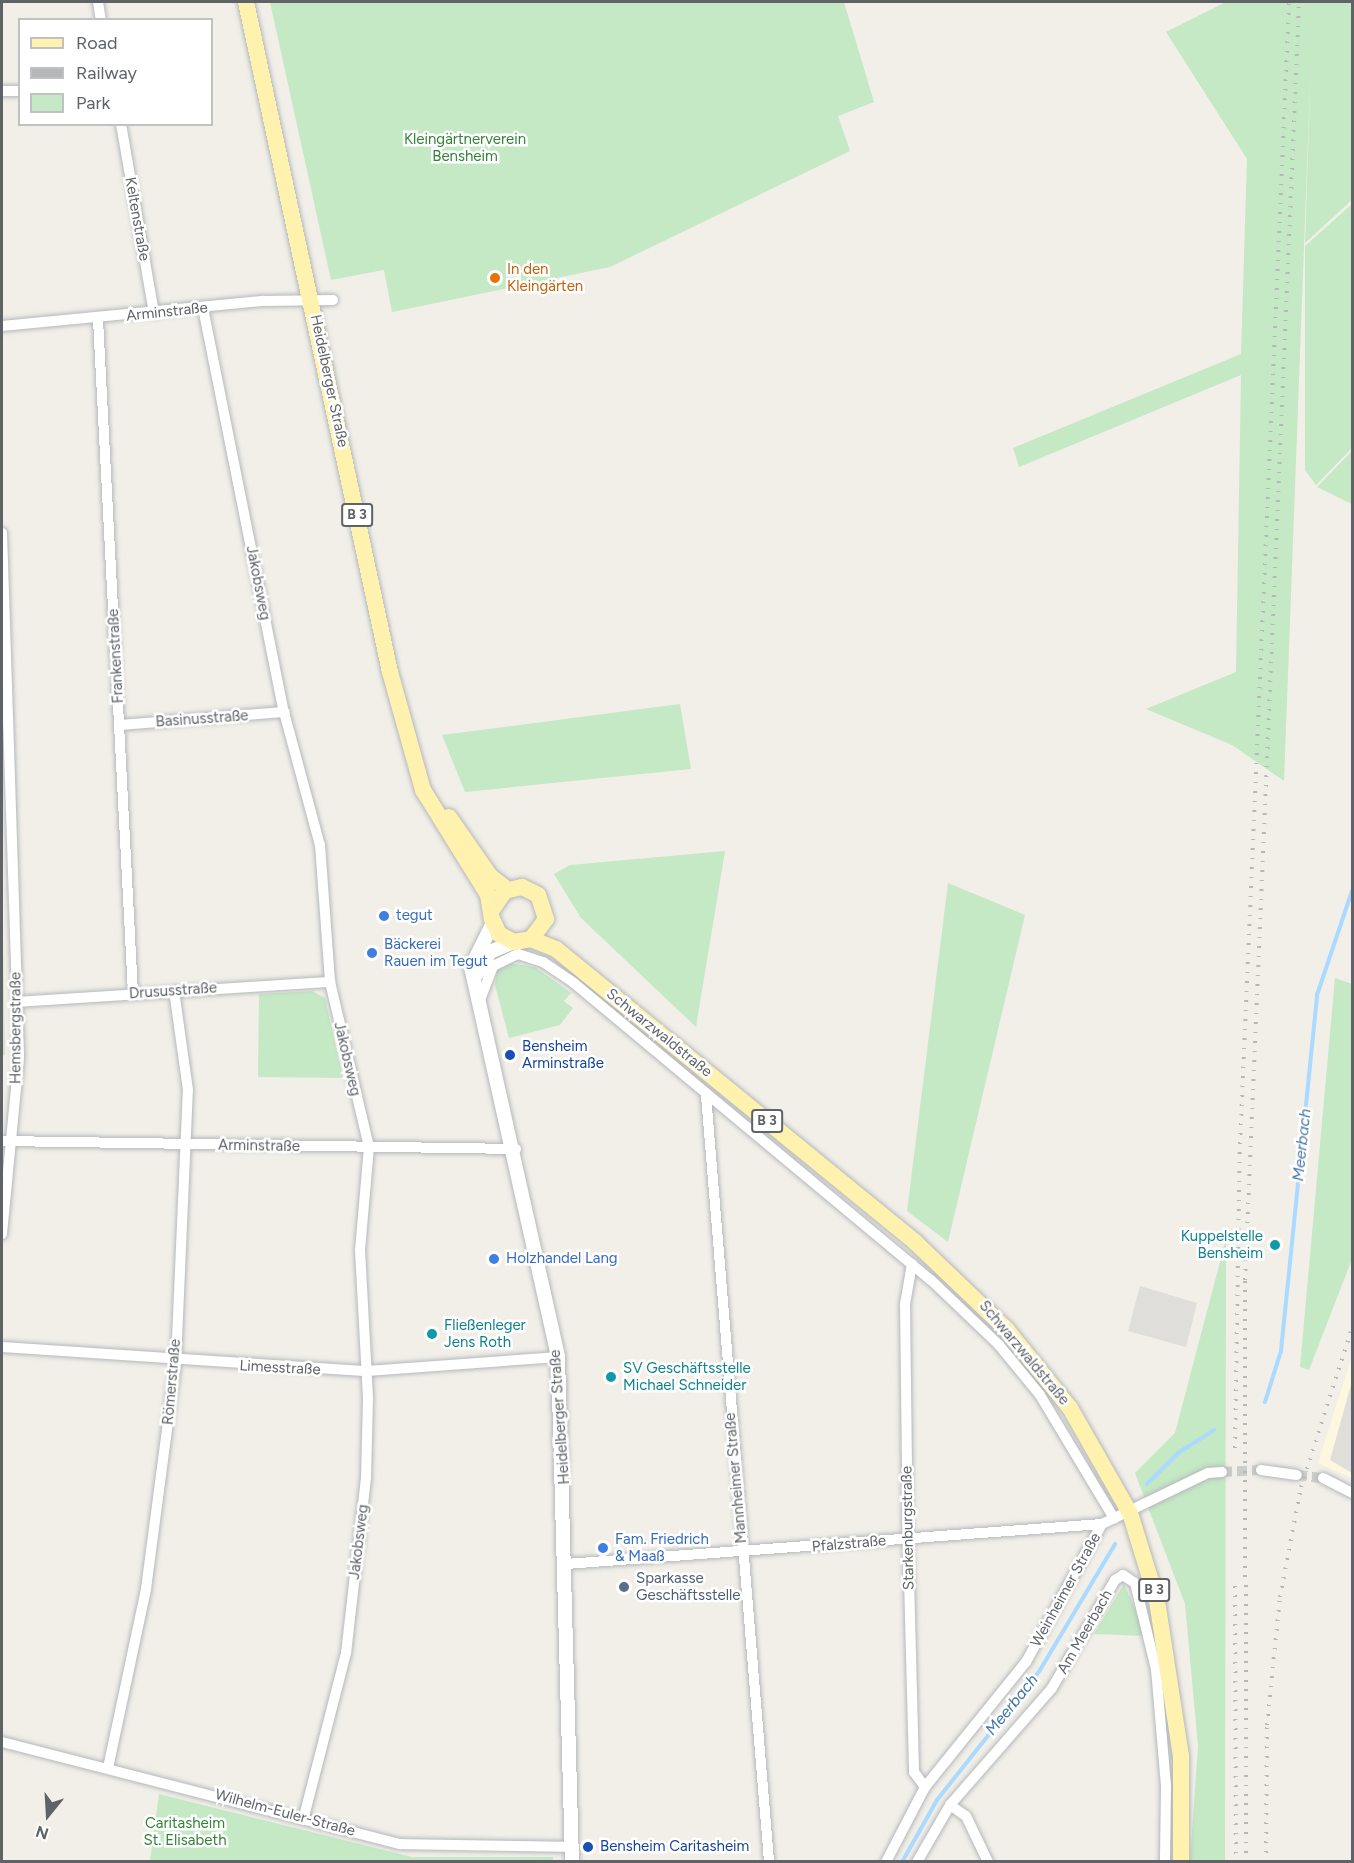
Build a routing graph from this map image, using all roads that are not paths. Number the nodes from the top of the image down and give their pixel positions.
1 (98, 2) edge
2 (246, 2) edge
3 (101, 18) edge
4 (2, 91) edge
5 (18, 91) edge
6 (121, 126) edge
7 (333, 300) dead end
8 (312, 301) junction
9 (203, 308) junction
10 (154, 313) junction
11 (98, 319) junction
12 (2, 326) edge
13 (2, 533) edge
14 (3, 646) edge
15 (284, 712) junction
16 (119, 725) junction
17 (414, 759) junction
18 (508, 890) junction
19 (492, 917) junction
20 (543, 927) junction
21 (531, 939) junction
22 (514, 942) junction
23 (556, 949) junction
24 (474, 981) junction
25 (330, 982) junction
26 (174, 991) junction
27 (133, 994) junction
28 (17, 1002) junction
29 (479, 1006) junction
30 (706, 1095) junction
31 (6, 1142) edge
32 (188, 1145) junction
33 (369, 1147) junction
34 (516, 1149) junction
35 (2, 1234) edge
36 (912, 1264) junction
37 (2, 1347) edge
38 (558, 1357) junction
39 (176, 1362) junction
40 (367, 1371) junction
41 (1262, 1470) tunnel mouth
42 (1222, 1472) tunnel mouth
43 (1297, 1475) tunnel mouth
44 (1323, 1478) tunnel mouth
45 (1353, 1493) edge
46 (1122, 1516) junction
47 (1102, 1524) junction
48 (908, 1540) junction
49 (742, 1553) junction
50 (566, 1564) junction
51 (2, 1742) edge
52 (108, 1768) junction
53 (925, 1787) junction
54 (950, 1805) junction
55 (304, 1816) junction
56 (572, 1846) junction
57 (572, 1862) edge
58 (769, 1862) edge
59 (886, 1862) edge
60 (917, 1862) edge
61 (988, 1862) edge
62 (1165, 1862) edge
63 (1181, 1862) edge

1 - 3 street
2 - 8 main road, Heidelberger Straße / B 3
4 - 5 street
6 - 10 street, Keltenstraße
7 - 8 street, Arminstraße
8 - 9 street, Arminstraße
8 - 17 main road, Heidelberger Straße / B 3
9 - 10 street, Arminstraße
9 - 15 street, Jakobsweg
10 - 11 street, Arminstraße
11 - 12 street, Arminstraße
11 - 16 street, Frankenstraße
13 - 14 street, Hemsbergstraße
14 - 28 street, Hemsbergstraße
15 - 16 street, Basinusstraße
15 - 25 street, Jakobsweg
16 - 27 street, Frankenstraße
17 - 18 main road, Heidelberger Straße / B 3
17 - 19 main road, Heidelberger Straße / B 3
18 - 19 main road, Heidelberger Straße
18 - 20 main road, B 3
19 - 22 main road, Heidelberger Straße / B 3
19 - 24 street, Heidelberger Straße
20 - 21 main road
20 - 23 main road, Schwarzwaldstraße / B 3
21 - 22 main road
21 - 23 main road, Schwarzwaldstraße / B 3
22 - 24 street
23 - 46 main road, Schwarzwaldstraße / B 3
24 - 29 street, Heidelberger Straße
25 - 26 street, Drususstraße
25 - 33 street, Jakobsweg
26 - 27 street, Drususstraße
26 - 32 street, Römerstraße
27 - 28 street, Drususstraße
28 - 31 street, Hemsbergstraße
29 - 30 street, Schwarzwaldstraße
29 - 34 street, Heidelberger Straße
30 - 36 street, Schwarzwaldstraße
30 - 49 street, Mannheimer Straße
31 - 32 street, Arminstraße
31 - 35 street, Hemsbergstraße
32 - 33 street, Arminstraße
32 - 39 street, Römerstraße
33 - 34 street, Arminstraße
33 - 40 street, Jakobsweg
34 - 38 street, Heidelberger Straße
36 - 46 street, Schwarzwaldstraße
36 - 48 street, Starkenburgstraße
37 - 39 street, Limesstraße
38 - 40 street, Limesstraße
38 - 50 street, Heidelberger Straße
39 - 40 street, Limesstraße
39 - 52 street, Römerstraße
40 - 55 street, Jakobsweg
41 - 43 street
42 - 46 street, Pfalzstraße
44 - 45 street
46 - 47 street, Pfalzstraße
46 - 63 main road, Schwarzwaldstraße / B 3
47 - 48 street, Pfalzstraße
47 - 53 street, Weinheimer Straße
48 - 49 street, Pfalzstraße
48 - 53 street, Starkenburgstraße
49 - 50 street, Pfalzstraße
49 - 58 street, Mannheimer Straße
50 - 56 street, Heidelberger Straße
51 - 52 street, Wilhelm-Euler-Straße
52 - 55 street, Wilhelm-Euler-Straße
53 - 59 street, Weinheimer Straße
54 - 60 street, Am Meerbach
54 - 61 street
54 - 62 street, Am Meerbach
55 - 56 street, Wilhelm-Euler-Straße
56 - 57 street, Heidelberger Straße

